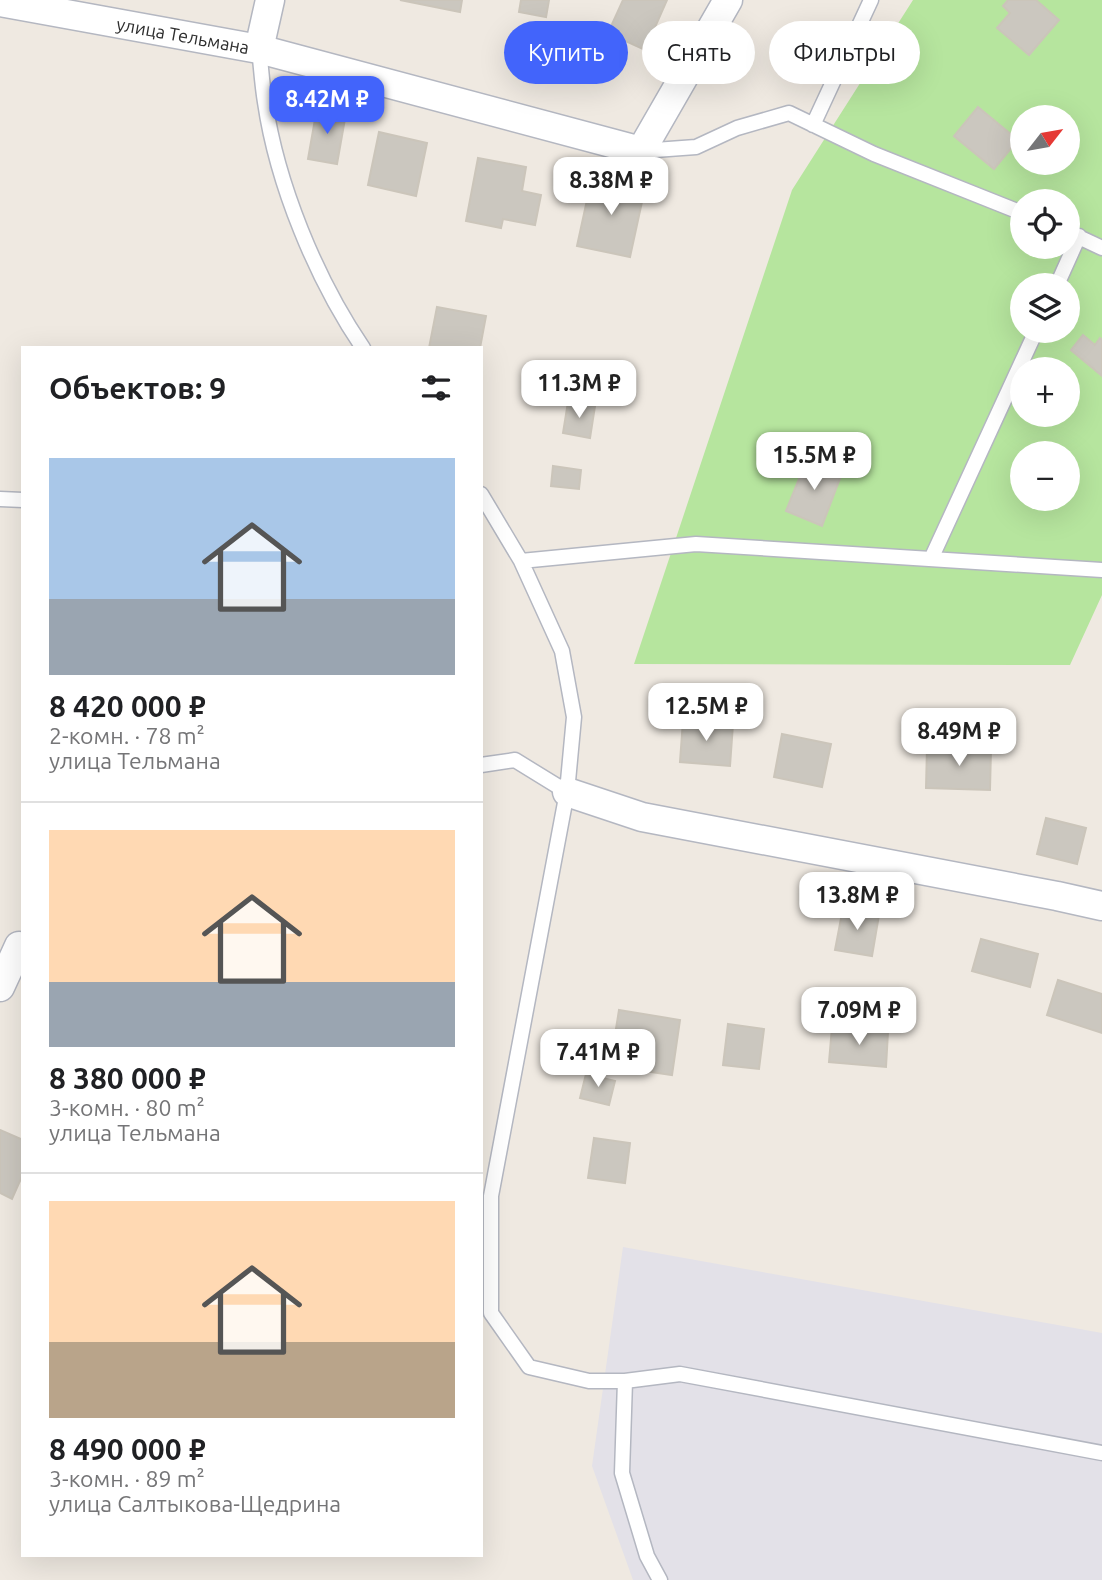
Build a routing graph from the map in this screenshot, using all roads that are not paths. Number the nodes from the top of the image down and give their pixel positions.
1 (270, 0) edge
2 (728, 0) edge
3 (872, 0) edge
4 (0, 2) edge
5 (259, 48) junction
6 (813, 125) junction
7 (641, 151) junction
8 (1010, 209) edge
9 (1080, 237) edge
10 (1102, 248) edge
11 (1030, 343) edge
12 (362, 346) edge
13 (483, 497) edge
14 (0, 499) edge
15 (21, 500) edge
16 (931, 559) junction
17 (521, 561) junction
18 (1102, 570) edge
19 (483, 765) edge
20 (567, 792) junction
21 (1102, 906) edge
22 (19, 946) dead end
23 (0, 987) edge
24 (625, 1381) junction
25 (1102, 1453) edge
26 (660, 1580) edge

1 - 5 street
2 - 7 street
3 - 6 lane
4 - 5 street, улица Тельмана
5 - 7 street, улица Тельмана
5 - 12 lane
6 - 7 lane
6 - 8 lane
9 - 10 lane
11 - 16 lane
13 - 17 lane
14 - 15 lane
16 - 17 lane
16 - 18 lane
17 - 20 lane
19 - 20 lane
20 - 21 street
20 - 24 lane
22 - 23 street
24 - 25 lane
24 - 26 lane

